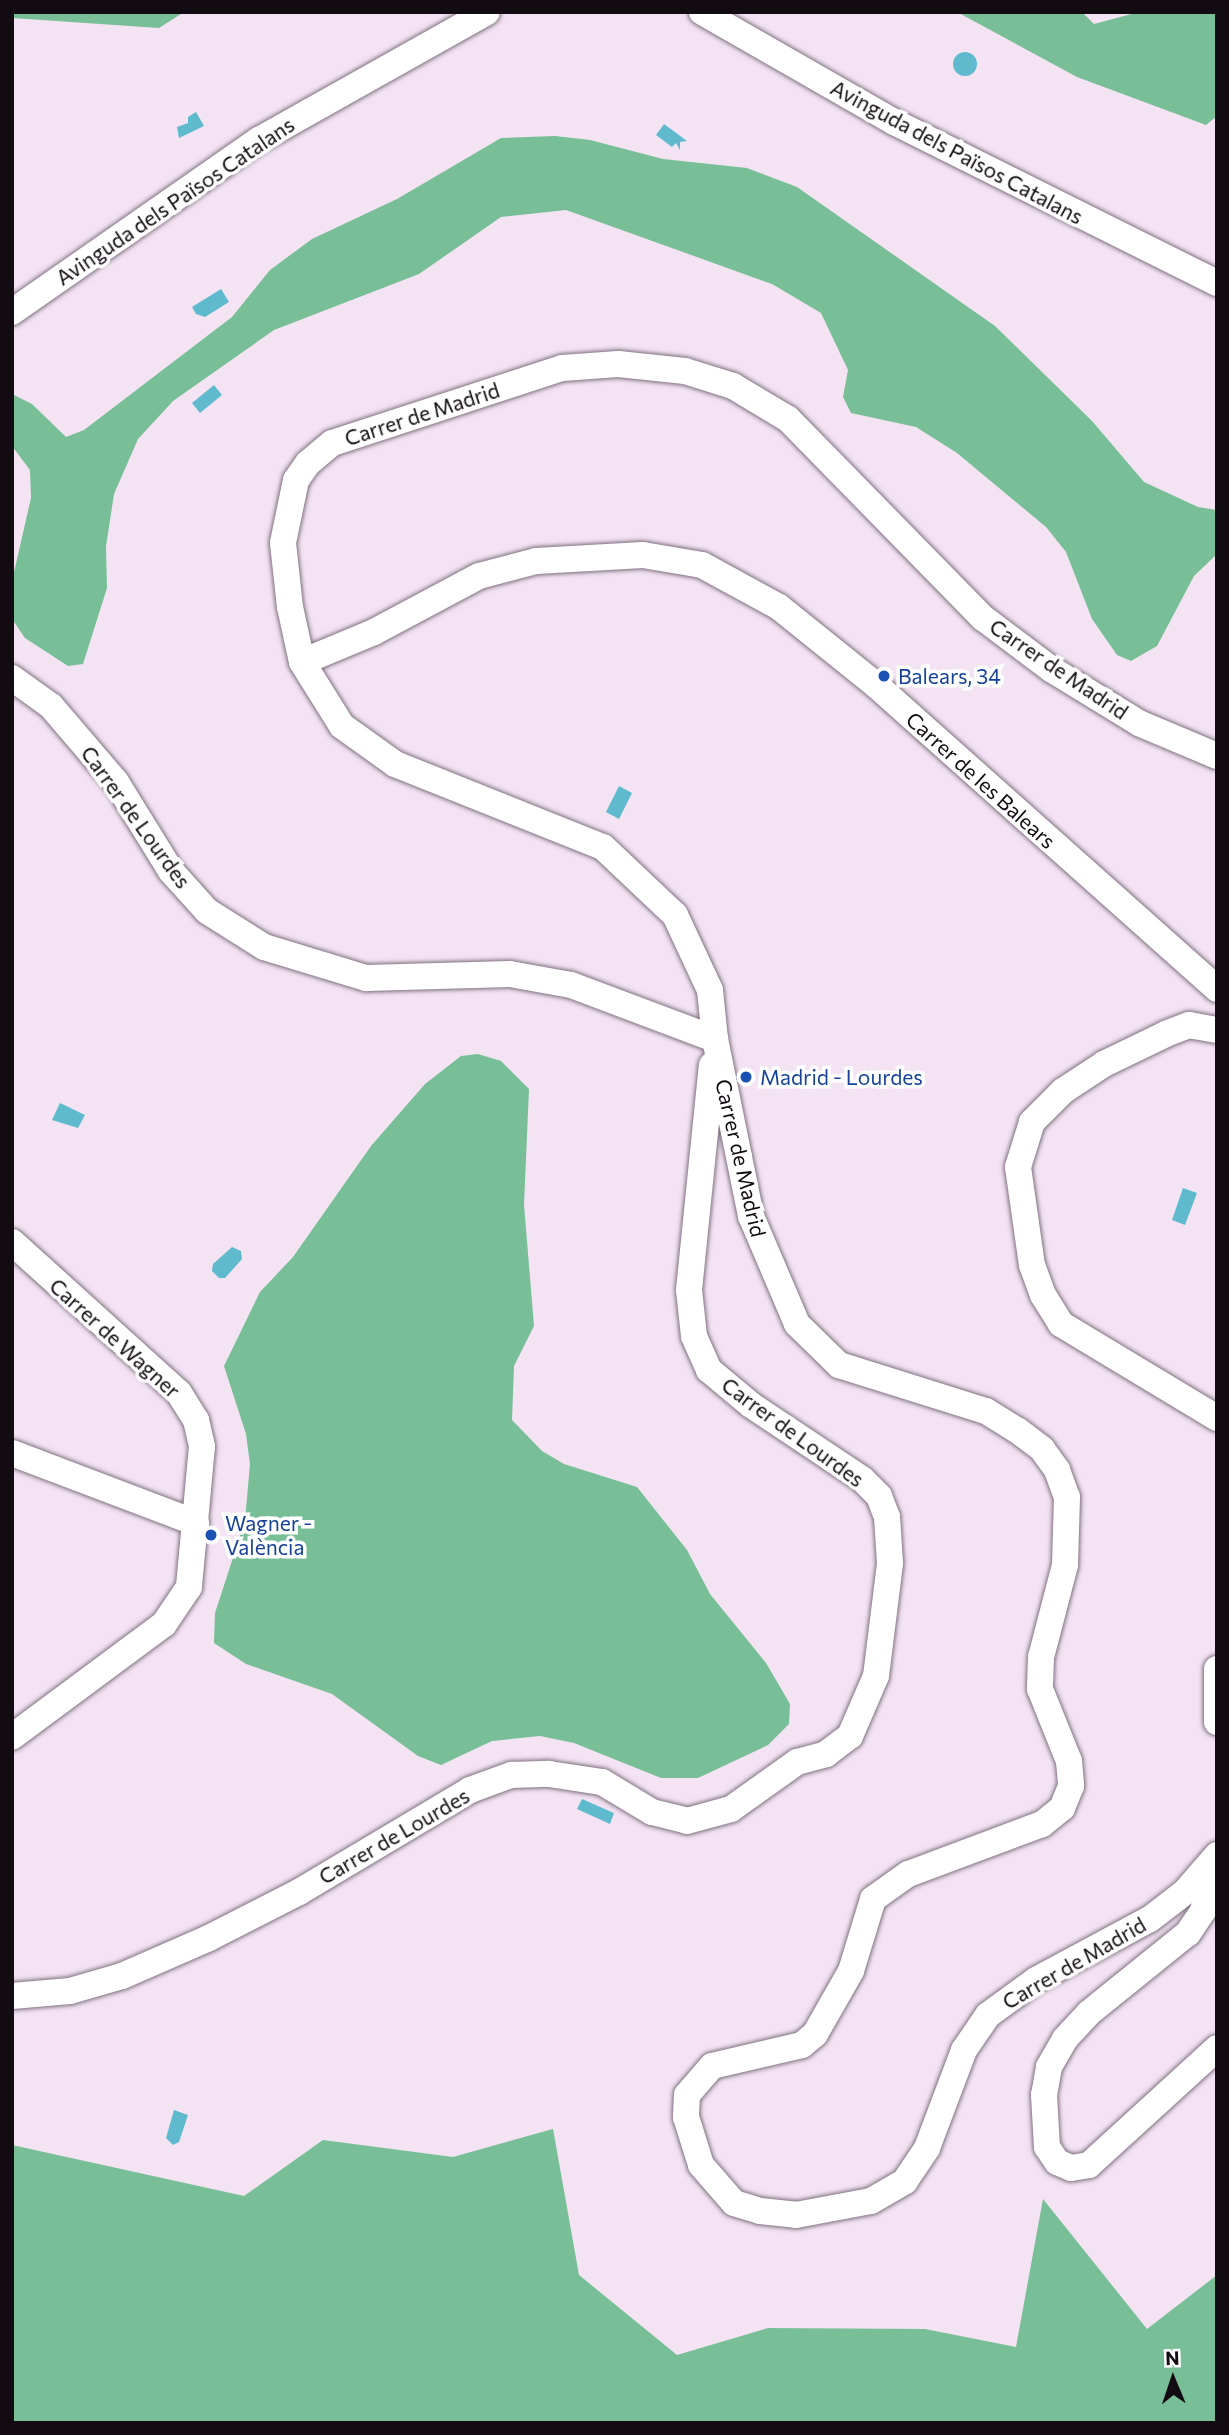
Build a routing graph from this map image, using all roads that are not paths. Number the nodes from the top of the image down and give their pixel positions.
1 (488, 12) edge
2 (702, 12) edge
3 (1217, 283) edge
4 (12, 312) edge
5 (302, 662) junction
6 (12, 678) edge
7 (1217, 756) edge
8 (1217, 989) edge
9 (1216, 1026) edge
10 (715, 1039) junction
11 (12, 1242) edge
12 (1217, 1418) edge
13 (12, 1453) edge
14 (196, 1523) junction
15 (1217, 1669) edge
16 (1217, 1722) edge
17 (12, 1737) edge
18 (1217, 1855) edge
19 (1217, 1867) edge
20 (12, 1996) edge
21 (1217, 2048) edge

1 - 4 street, Avinguda dels Països Catalans
2 - 3 street, Avinguda dels Països Catalans
5 - 7 street, Carrer de Madrid
5 - 8 street, Carrer de les Balears
5 - 10 street, Carrer de Madrid
6 - 10 street, Carrer de Lourdes
9 - 12 street
10 - 18 street, Carrer de Madrid
10 - 20 street, Carrer de Lourdes
11 - 14 street, Carrer de Wagner
13 - 14 street
14 - 17 street, Carrer de Wagner
15 - 16 street
19 - 21 street

